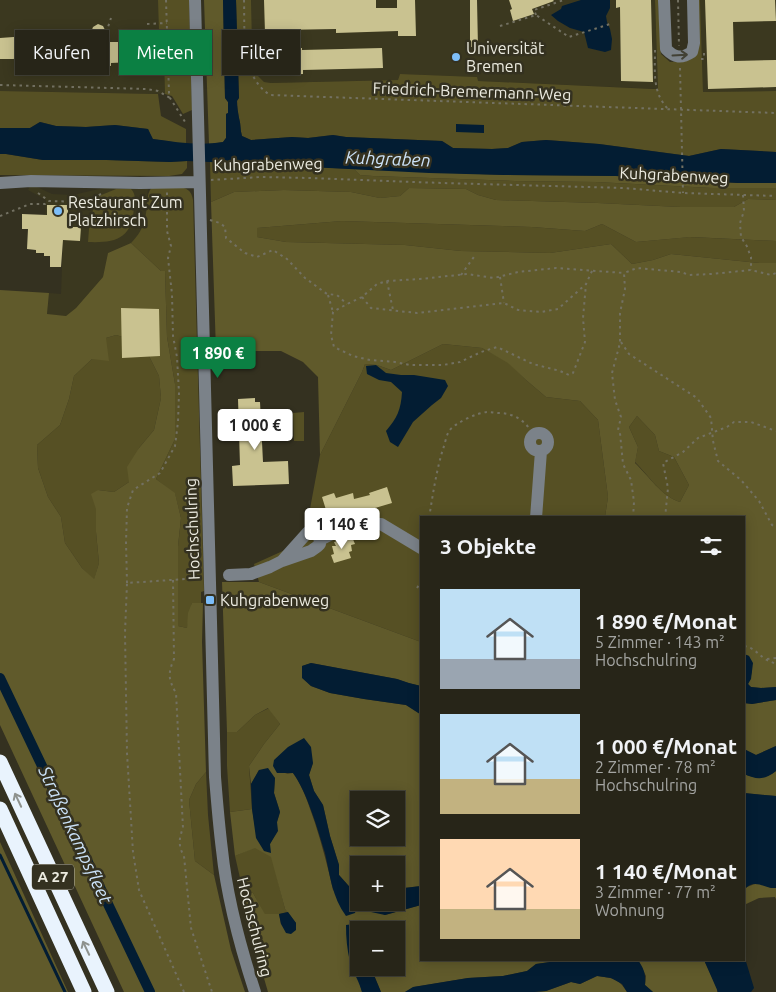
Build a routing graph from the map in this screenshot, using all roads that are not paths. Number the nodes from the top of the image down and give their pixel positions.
1 (195, 0) edge
2 (664, 0) edge
3 (693, 0) edge
4 (0, 182) edge
5 (199, 182) junction
6 (532, 434) road end
7 (536, 516) edge
8 (320, 540) junction
9 (420, 547) edge
10 (282, 561) junction
11 (220, 576) junction
12 (0, 762) edge
13 (0, 809) edge
14 (84, 992) edge
15 (106, 992) edge
16 (255, 992) edge

1 - 5 street, Hochschulring
2 -> 3 street
4 - 5 street, Kuhgrabenweg
5 - 11 street, Hochschulring
6 - 7 street
8 - 9 street
8 - 10 street
8 - 10 street
10 - 11 street
11 - 16 street, Hochschulring
15 -> 12 highway, A 27
13 - 14 highway, A 27

